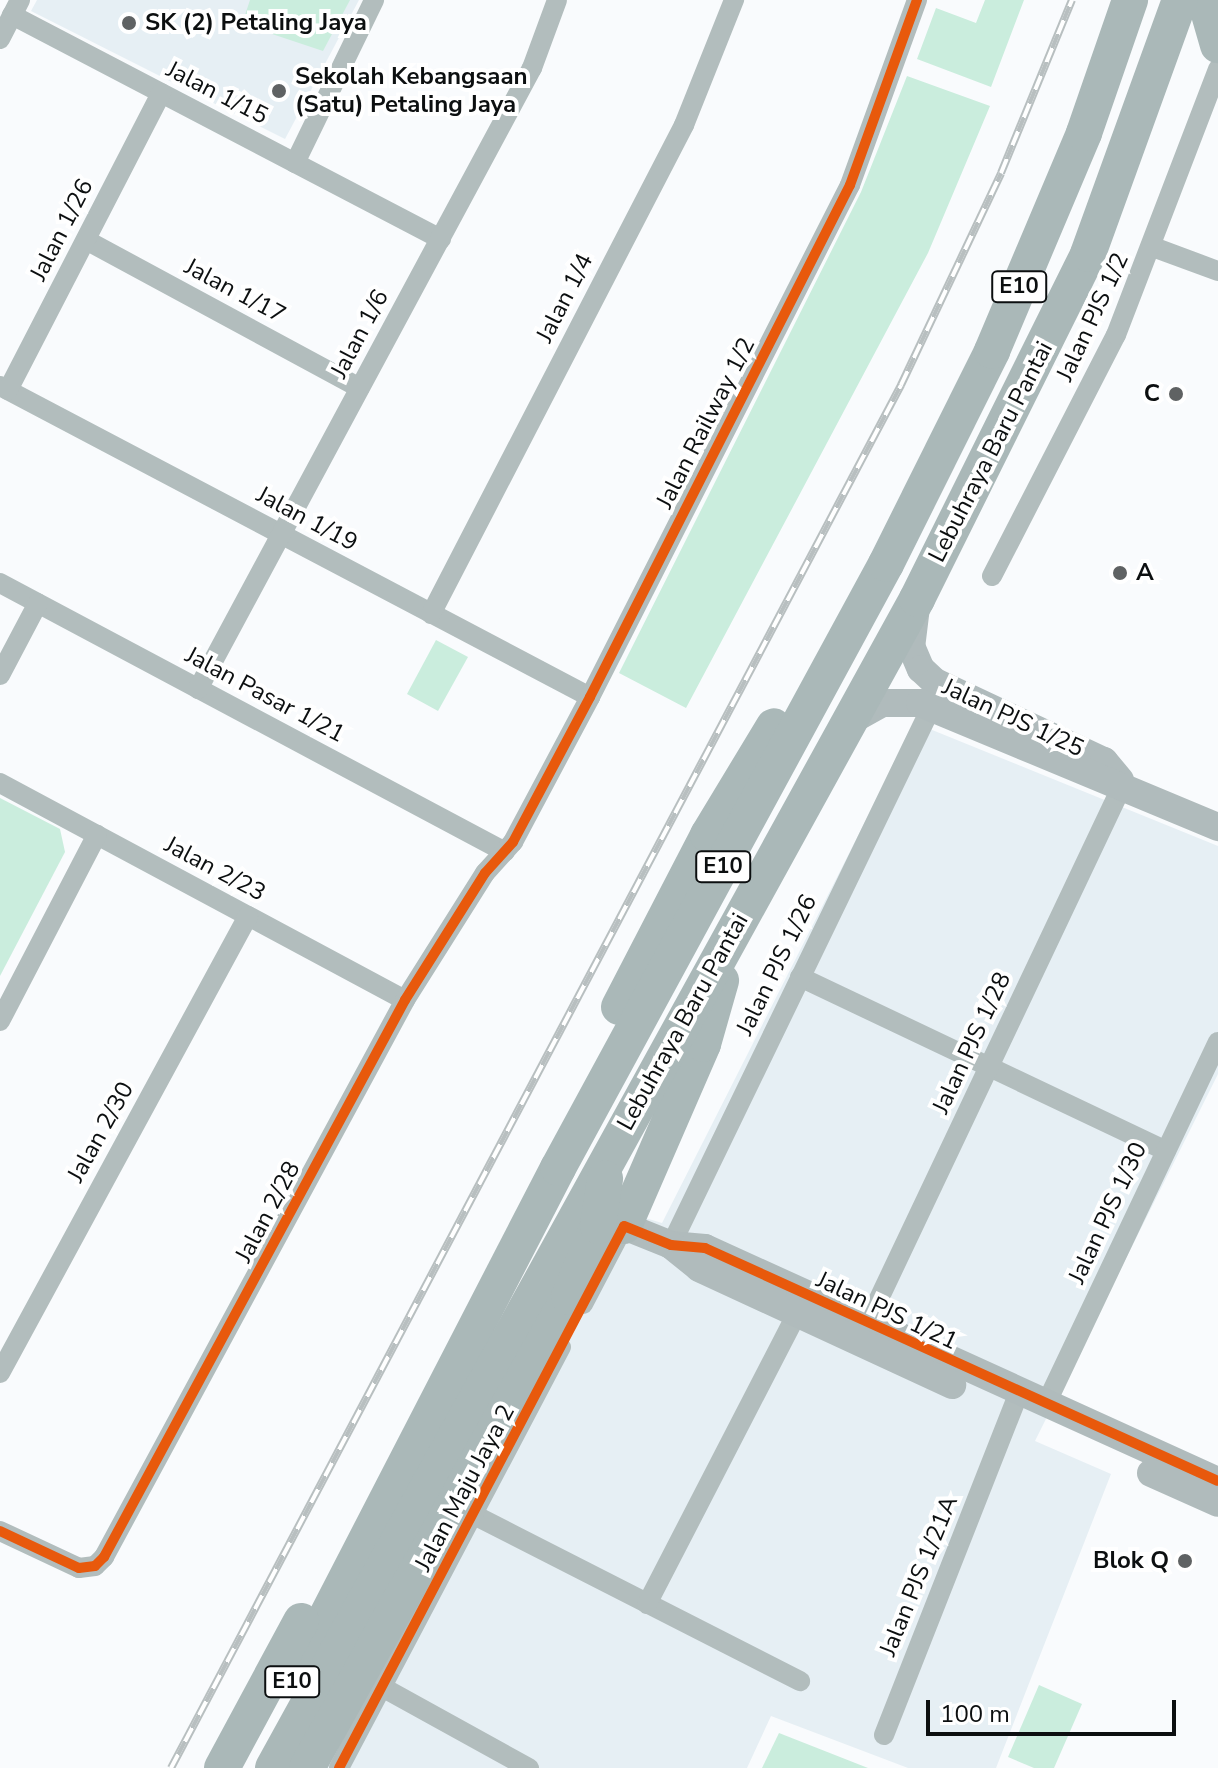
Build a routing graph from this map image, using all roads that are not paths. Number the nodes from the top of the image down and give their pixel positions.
1 (374, 0) edge
2 (557, 0) edge
3 (734, 0) edge
4 (917, 0) edge
5 (1130, 0) edge
6 (1180, 0) edge
7 (1205, 0) edge
8 (16, 8) edge
9 (0, 39) edge
10 (1218, 45) edge
11 (1218, 69) edge
12 (161, 93) junction
13 (1213, 100) edge
14 (295, 163) junction
15 (441, 239) junction
16 (86, 240) junction
17 (1153, 247) junction
18 (1218, 271) edge
19 (4, 388) edge
20 (360, 388) junction
21 (281, 535) junction
22 (886, 564) junction
23 (992, 576) dead end
24 (0, 583) edge
25 (917, 599) junction
26 (38, 603) junction
27 (431, 614) junction
28 (0, 675) edge
29 (198, 689) junction
30 (590, 697) junction
31 (931, 708) junction
32 (850, 721) junction
33 (0, 783) edge
34 (1123, 784) junction
35 (1218, 827) edge
36 (97, 835) junction
37 (505, 852) junction
38 (248, 916) junction
39 (735, 930) junction
40 (800, 977) junction
41 (405, 1000) junction
42 (0, 1021) edge
43 (1218, 1042) edge
44 (989, 1067) junction
45 (1166, 1151) junction
46 (609, 1153) junction
47 (624, 1226) junction
48 (671, 1245) junction
49 (797, 1313) junction
50 (867, 1324) junction
51 (0, 1373) edge
52 (1045, 1406) junction
53 (1011, 1414) junction
54 (1218, 1481) edge
55 (1218, 1503) edge
56 (474, 1515) junction
57 (0, 1531) edge
58 (647, 1604) junction
59 (800, 1681) dead end
60 (382, 1687) junction
61 (884, 1735) dead end
62 (222, 1768) edge
63 (246, 1768) edge
64 (273, 1768) edge
65 (307, 1768) edge
66 (339, 1768) edge
67 (529, 1768) edge

1 - 14 street
2 - 15 street, Jalan 1/6
3 - 27 street, Jalan 1/4
4 - 30 street, Jalan Railway 1/2
5 - 22 highway, Lebuhraya Baru Pantai / E10
6 - 25 highway, Lebuhraya Baru Pantai / E10
7 - 10 highway
8 - 9 street
8 - 12 street, Jalan 1/15
11 - 13 street, Jalan PJS 1/2
12 - 14 street, Jalan 1/15
12 - 16 street, Jalan 1/26
13 - 17 street, Jalan PJS 1/2
14 - 15 street, Jalan 1/15
15 - 20 street, Jalan 1/6
16 - 19 street, Jalan 1/26
16 - 20 street, Jalan 1/17
17 - 18 street
17 - 23 street, Jalan PJS 1/2
19 - 21 street, Jalan 1/19
20 - 21 street, Jalan 1/6
21 - 27 street, Jalan 1/19
21 - 29 street, Jalan 1/6
22 - 62 highway
22 - 63 highway, Lebuhraya Baru Pantai / E10
24 - 26 street, Jalan Pasar 1/21
25 - 32 highway, Lebuhraya Baru Pantai / E10
25 - 34 street, Jalan PJS 1/25
26 - 28 street
26 - 29 street, Jalan Pasar 1/21
27 - 30 street, Jalan 1/19
29 - 37 street, Jalan Pasar 1/21
30 - 37 street, Jalan Railway 1/2
31 - 32 street, Jalan PJS 1/25
31 - 34 street, Jalan PJS 1/25
31 - 40 street, Jalan PJS 1/26
32 - 39 highway, Lebuhraya Baru Pantai / E10
33 - 36 street, Jalan 2/23
34 - 35 street, Jalan PJS 1/25
34 - 44 street, Jalan PJS 1/28
36 - 38 street, Jalan 2/23
36 - 42 street
37 - 41 street, Jalan 2/28
38 - 41 street, Jalan 2/23
38 - 51 street, Jalan 2/30
39 - 46 highway, Lebuhraya Baru Pantai / E10
39 - 47 highway
40 - 44 street
40 - 48 street, Jalan PJS 1/26
41 - 57 street, Jalan 2/28
43 - 45 street, Jalan PJS 1/30
44 - 45 street
44 - 50 street, Jalan PJS 1/28
45 - 52 street, Jalan PJS 1/30
46 - 64 highway, Lebuhraya Baru Pantai / E10
46 - 65 highway
47 - 48 street, Jalan PJS 1/21
47 - 56 street, Jalan Maju Jaya 2
48 - 49 street, Jalan PJS 1/21
48 - 50 street, Jalan PJS 1/21
49 - 53 street, Jalan PJS 1/21
49 - 58 street
50 - 53 street, Jalan PJS 1/21
52 - 53 street, Jalan PJS 1/21
52 - 54 street, Jalan PJS 1/21
53 - 55 street, Jalan PJS 1/21
53 - 61 street, Jalan PJS 1/21A
56 - 58 street
56 - 60 street, Jalan Maju Jaya 2
58 - 59 street
60 - 66 street, Jalan Maju Jaya 2
60 - 67 street

